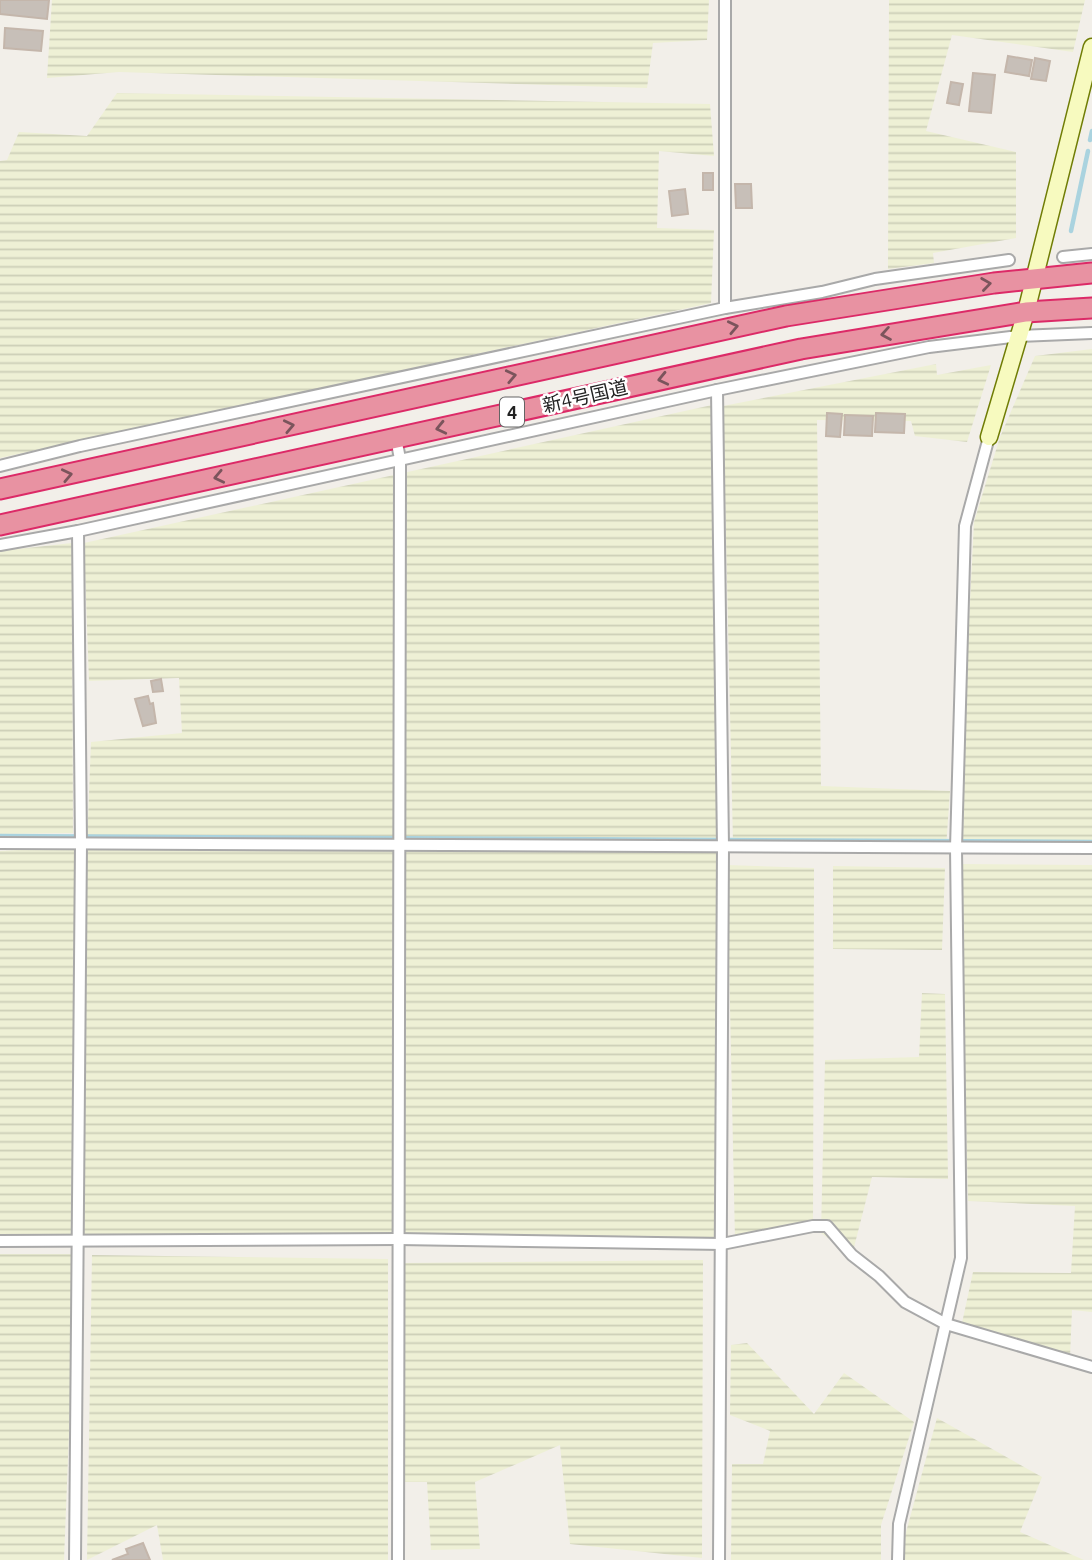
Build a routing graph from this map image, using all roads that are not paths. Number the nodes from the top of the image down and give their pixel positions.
1 (725, 0) edge
2 (1092, 47) edge
3 (1092, 254) edge
4 (1063, 257) dead end
5 (1009, 260) dead end
6 (1092, 273) edge
7 (1035, 278) junction
8 (824, 301) junction
9 (1092, 308) edge
10 (724, 309) junction
11 (1026, 312) junction
12 (935, 326) junction
13 (1092, 333) edge
14 (1019, 335) junction
15 (929, 347) junction
16 (717, 390) junction
17 (396, 438) junction
18 (989, 438) joint
19 (400, 458) junction
20 (0, 466) edge
21 (0, 489) edge
22 (0, 525) edge
23 (78, 531) junction
24 (0, 545) edge
25 (0, 843) edge
26 (81, 844) junction
27 (400, 845) junction
28 (723, 847) junction
29 (956, 848) junction
30 (1092, 848) edge
31 (398, 1239) junction
32 (78, 1240) junction
33 (0, 1241) edge
34 (722, 1244) junction
35 (946, 1324) junction
36 (1092, 1367) edge
37 (75, 1560) edge
38 (398, 1560) edge
39 (719, 1560) edge
40 (898, 1560) edge

1 - 10 street
2 - 7 street
3 - 4 street
5 - 8 street
6 - 7 highway, 新4号国道 / 4
8 -> 7 highway, 新4号国道 / 4
7 - 11 street
8 - 10 street
21 -> 8 highway, 新4号国道 / 4
9 - 11 highway, 新4号国道 / 4
10 - 20 street
11 - 12 highway, 新4号国道 / 4
11 - 14 street
12 - 15 street
12 -> 17 highway, 新4号国道 / 4
13 - 14 street
14 - 15 street
14 - 18 street
15 - 16 street
16 - 19 street
16 - 28 street
17 - 19 street
17 -> 22 highway, 新4号国道 / 4
18 - 29 street
19 - 23 street
19 - 27 street
23 - 24 street
23 - 26 street
25 - 26 street
26 - 27 street
26 - 32 street
27 - 28 street
27 - 31 street
28 - 29 street
28 - 34 street
29 - 30 street
29 - 35 street
31 - 32 street
31 - 34 street
31 - 38 street
32 - 33 street
32 - 37 street
34 - 35 street
34 - 39 street
35 - 36 street
35 - 40 street

